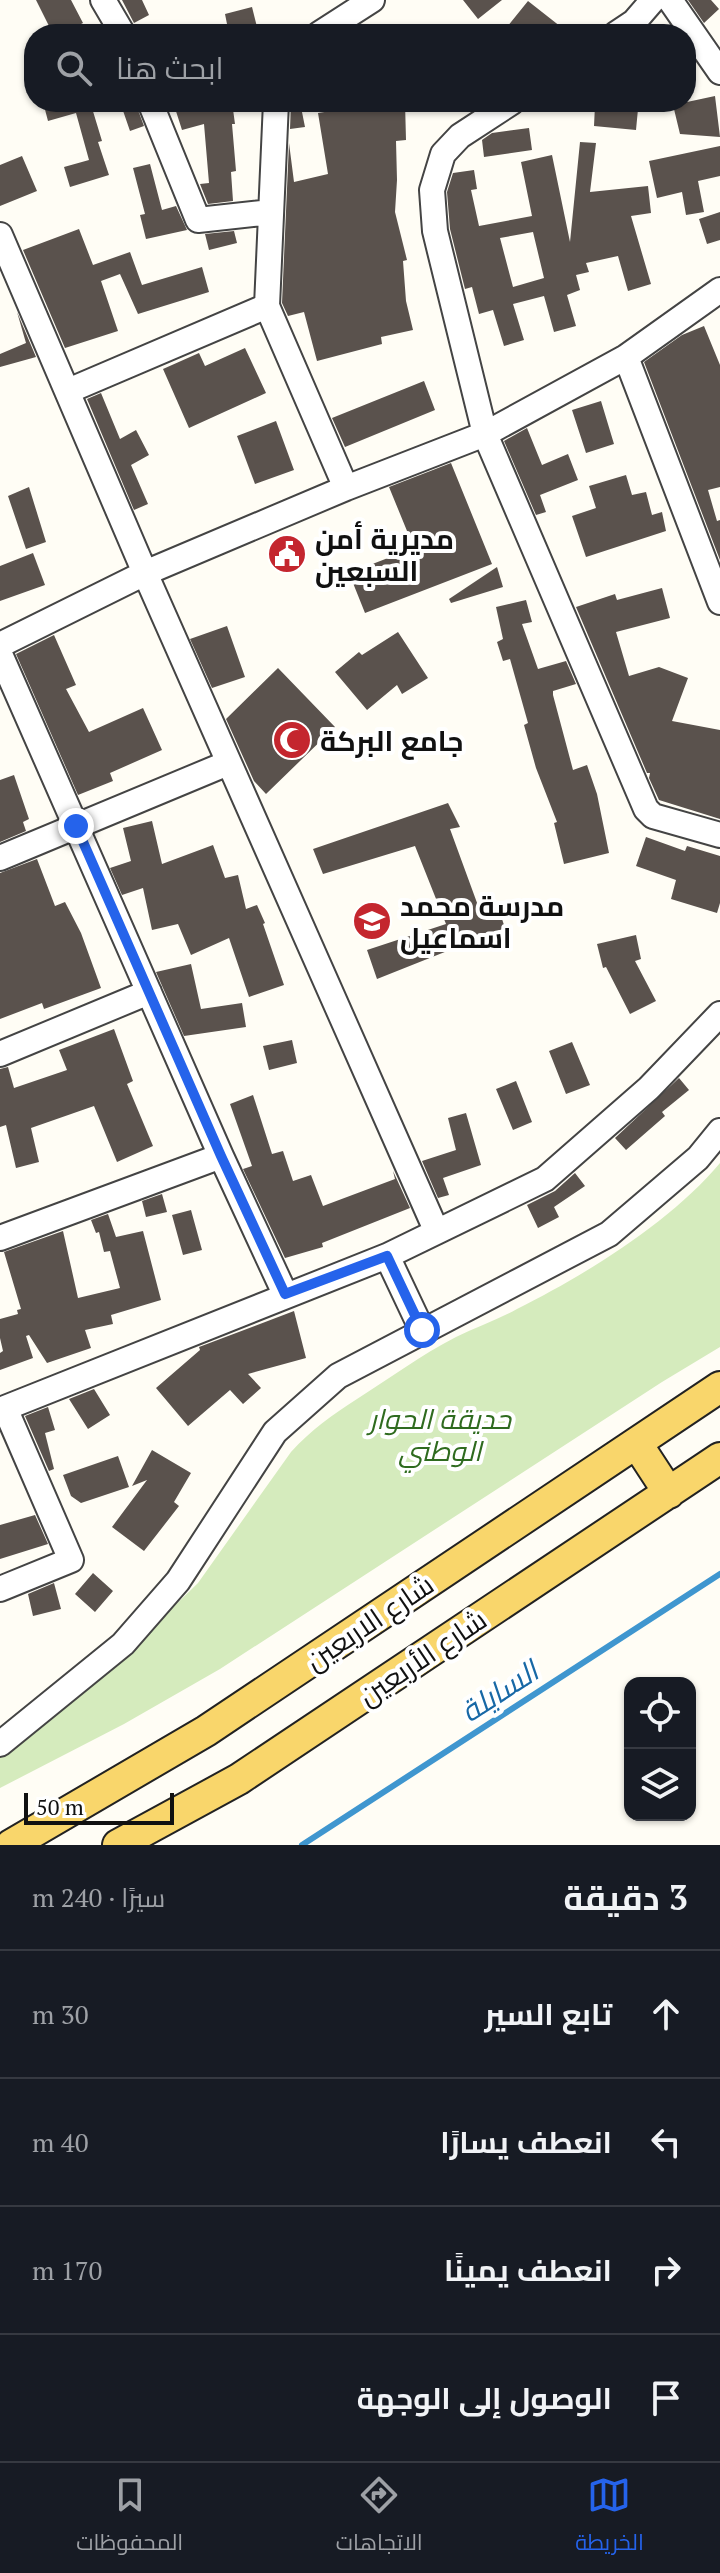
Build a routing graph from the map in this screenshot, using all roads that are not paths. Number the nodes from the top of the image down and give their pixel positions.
1 (103, 0) edge
2 (372, 0) edge
3 (653, 0) edge
4 (670, 0) edge
5 (117, 24) edge
6 (335, 24) edge
7 (631, 24) edge
8 (687, 24) edge
9 (696, 37) edge
10 (720, 72) edge
11 (154, 112) edge
12 (276, 112) edge
13 (497, 112) edge
14 (271, 212) junction
15 (0, 235) edge
16 (720, 290) edge
17 (267, 306) junction
18 (626, 357) junction
19 (68, 391) junction
20 (485, 434) junction
21 (346, 488) junction
22 (145, 573) junction
23 (720, 602) edge
24 (0, 645) edge
25 (0, 654) edge
26 (228, 763) junction
27 (76, 826) junction
28 (720, 835) edge
29 (0, 858) edge
30 (149, 992) junction
31 (720, 1014) edge
32 (0, 1054) edge
33 (720, 1131) edge
34 (221, 1156) junction
35 (436, 1230) junction
36 (0, 1238) edge
37 (387, 1256) junction
38 (285, 1294) junction
39 (422, 1330) junction
40 (720, 1387) edge
41 (3, 1409) edge
42 (637, 1444) junction
43 (720, 1458) edge
44 (669, 1493) junction
45 (0, 1589) edge
46 (0, 1744) edge
47 (8, 1844) edge
48 (118, 1845) edge

1 - 5 street
2 - 6 street
3 - 7 street
4 - 8 street
9 - 10 street
11 - 14 street
12 - 14 street
13 - 20 street
14 - 17 street
15 - 19 street
16 - 18 street
17 - 19 street
17 - 21 street
18 - 20 street
18 - 23 street
19 - 22 street
20 - 21 street
20 - 28 street
21 - 22 street
22 - 24 street
22 - 26 street
25 - 27 street
26 - 27 street
26 - 35 street
27 - 29 street
27 - 30 street
30 - 32 street
30 - 34 street
31 - 35 street
33 - 39 street
34 - 36 street
34 - 38 street
35 - 37 street
37 - 38 street
37 - 39 street
38 - 41 street
39 - 46 street
40 - 42 main road, شارع الاربعين
41 - 45 street
42 - 44 main road
42 - 47 main road, شارع الاربعين
43 - 44 main road, شارع الأربعين
44 - 48 main road, شارع الأربعين

